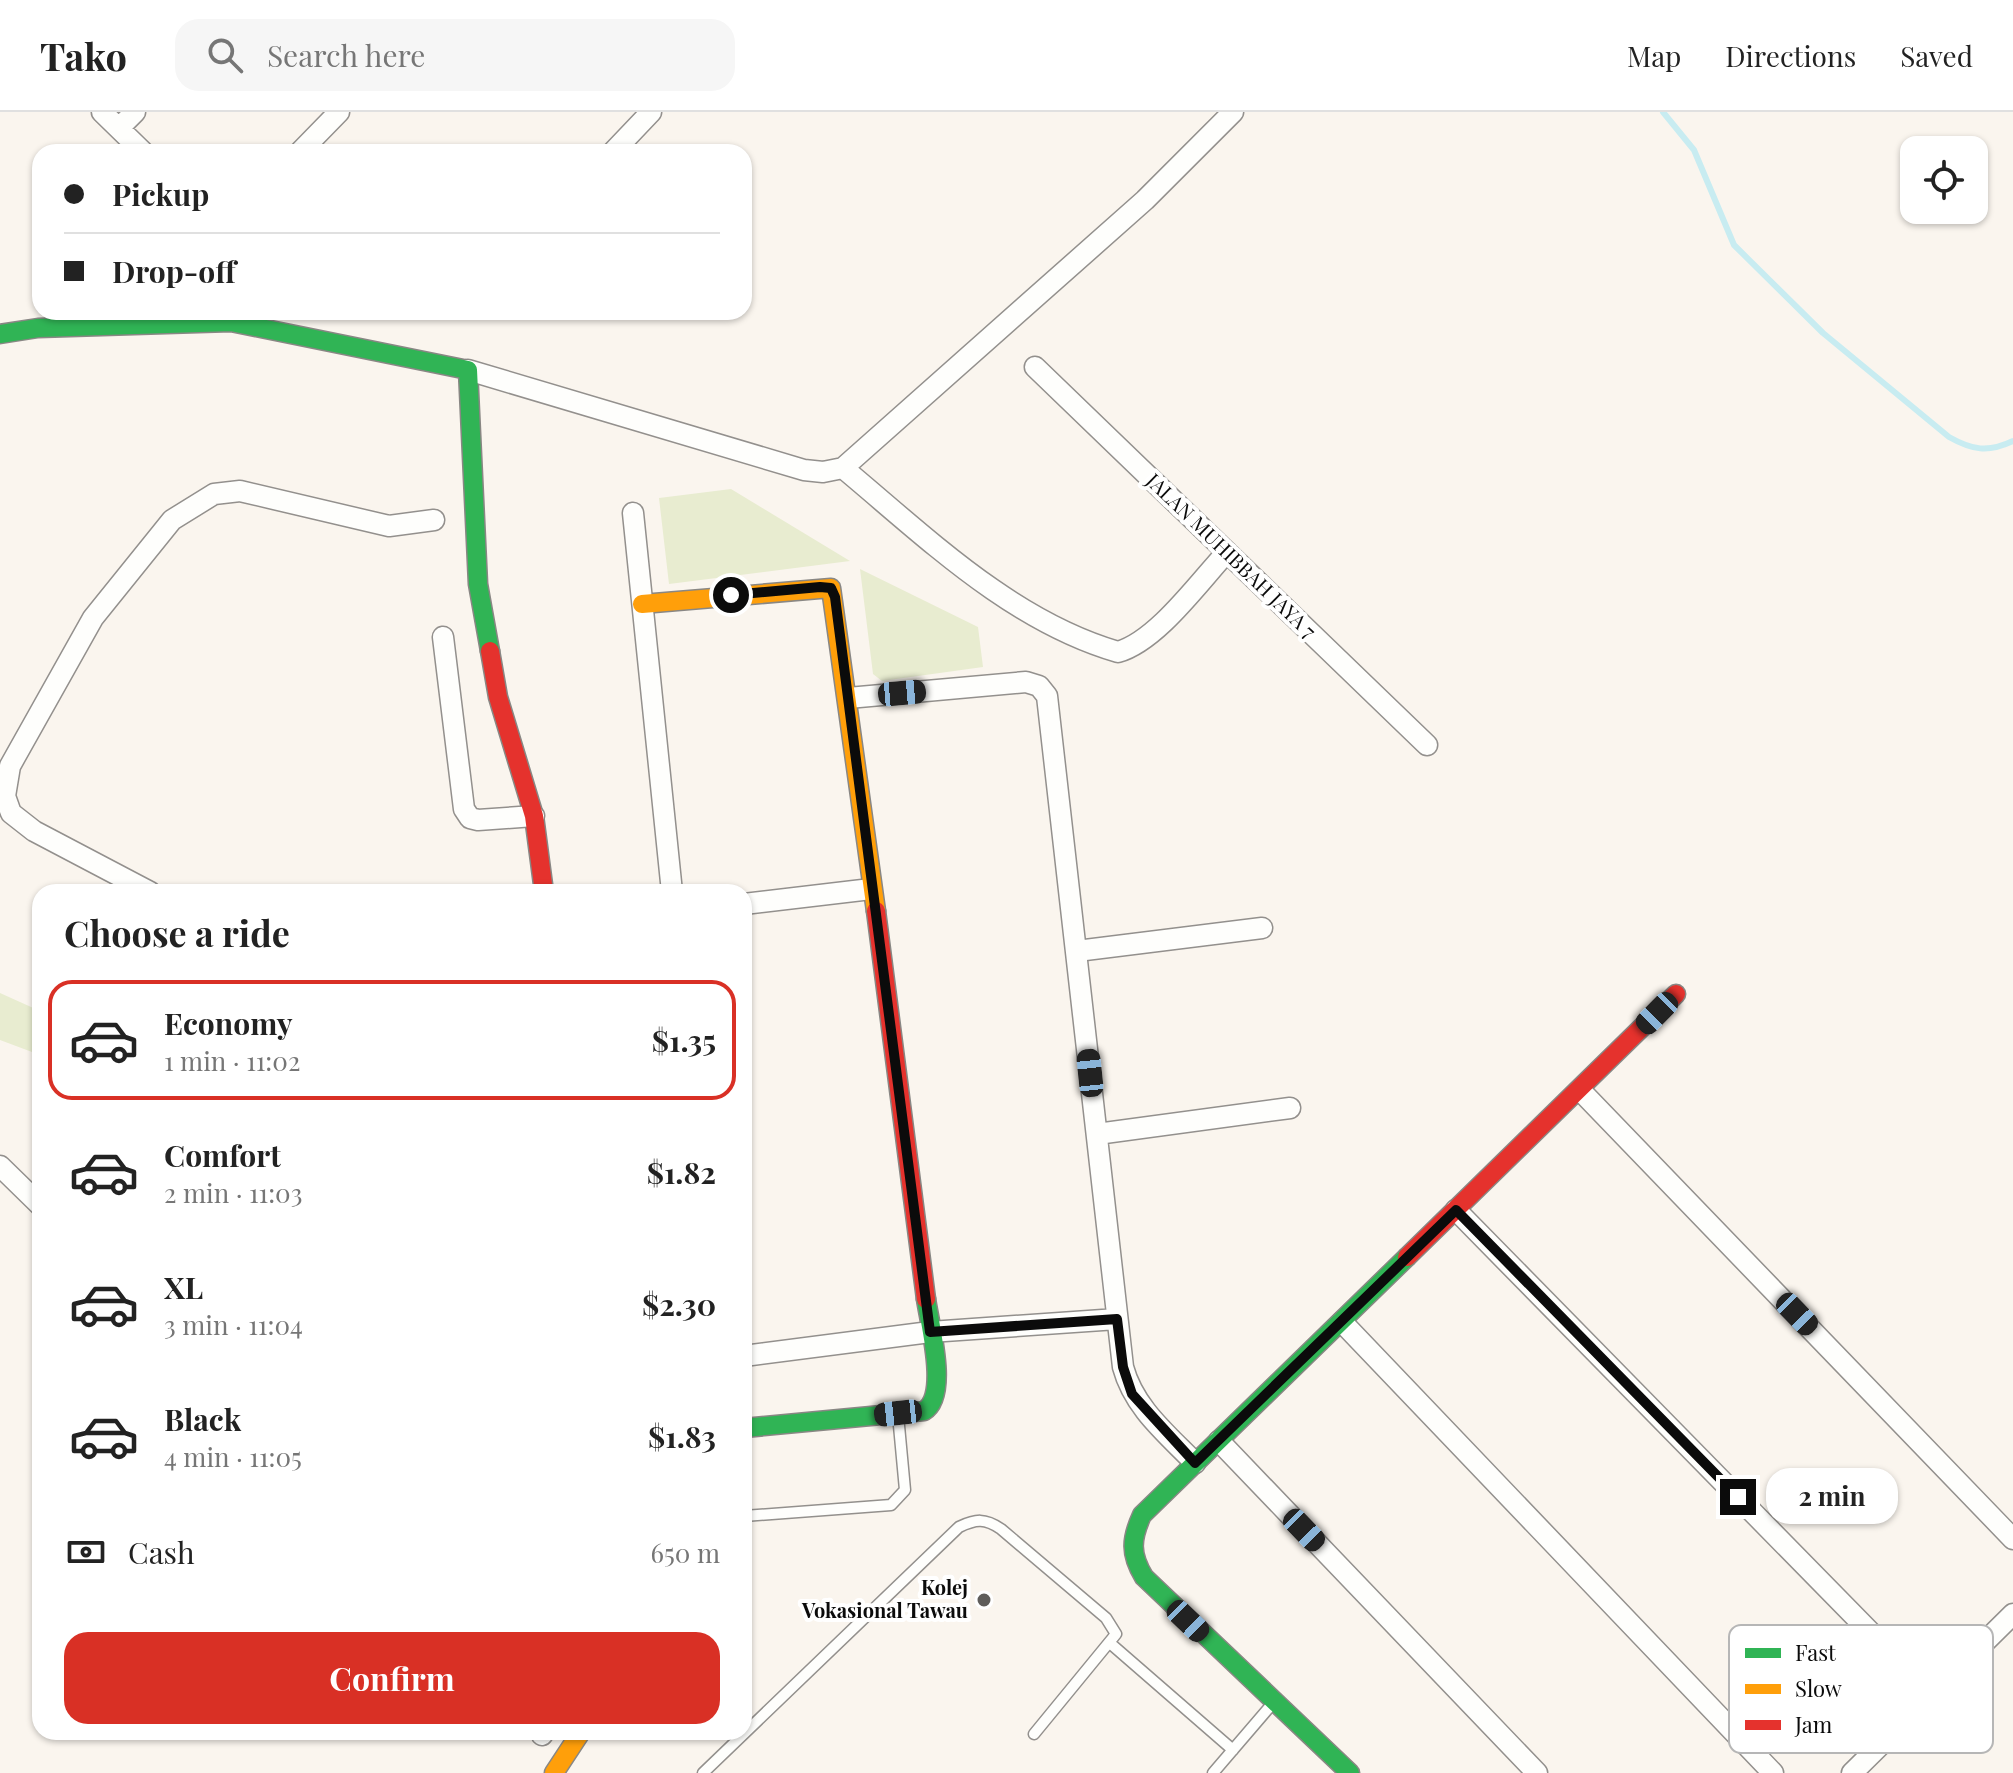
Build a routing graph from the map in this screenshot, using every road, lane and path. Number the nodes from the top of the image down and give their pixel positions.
1 (102, 112) edge
2 (135, 112) edge
3 (339, 112) edge
4 (651, 112) edge
5 (1233, 112) edge
6 (119, 128) junction
7 (135, 144) edge
8 (308, 144) edge
9 (621, 144) edge
10 (178, 320) edge
11 (243, 320) edge
12 (0, 334) edge
13 (1035, 367) dead end
14 (468, 370) junction
15 (843, 468) junction
16 (633, 513) dead end
17 (434, 520) dead end
18 (1227, 552) junction
19 (642, 604) junction
20 (443, 637) dead end
21 (848, 698) junction
22 (1427, 745) dead end
23 (534, 816) junction
24 (6, 818) edge
25 (135, 884) edge
26 (543, 884) edge
27 (671, 884) edge
28 (871, 889) junction
29 (752, 903) edge
30 (1262, 928) dead end
31 (1077, 951) junction
32 (1676, 994) dead end
33 (1580, 1090) junction
34 (1290, 1108) dead end
35 (1097, 1134) junction
36 (0, 1166) edge
37 (32, 1197) edge
38 (1456, 1210) junction
39 (1117, 1319) junction
40 (1342, 1322) junction
41 (930, 1332) junction
42 (752, 1355) edge
43 (898, 1413) junction
44 (752, 1427) edge
45 (1219, 1441) junction
46 (1195, 1463) junction
47 (752, 1515) edge
48 (2013, 1539) edge
49 (2013, 1614) edge
50 (1863, 1625) edge
51 (1993, 1634) edge
52 (1111, 1644) junction
53 (1273, 1703) junction
54 (752, 1726) edge
55 (1729, 1727) edge
56 (1034, 1734) dead end
57 (576, 1740) edge
58 (737, 1740) edge
59 (1233, 1750) junction
60 (1754, 1753) edge
61 (1873, 1753) edge
62 (554, 1773) edge
63 (703, 1773) edge
64 (1213, 1773) edge
65 (1350, 1773) edge
66 (1537, 1773) edge
67 (1773, 1773) edge
68 (1852, 1773) edge

1 - 6 street
2 - 6 street
3 - 8 street
4 - 9 street
5 - 15 street
6 - 7 street
10 - 12 street
11 - 14 street
13 - 18 street, JALAN MUHIBBAH JAYA 7
14 - 15 street
14 - 23 street
15 - 18 street
16 - 19 street
17 - 24 street
18 - 22 street, JALAN MUHIBBAH JAYA 7
19 - 21 street
19 - 27 street
20 - 23 street
21 - 28 street
21 - 31 street
23 - 26 street
24 - 25 street
28 - 29 street
28 - 41 street
30 - 31 street
31 - 35 street
32 - 33 street
33 - 38 street
33 - 48 street
34 - 35 street
35 - 39 street
36 - 37 street
38 - 40 street
38 - 50 street
39 - 41 street
39 - 46 street
40 - 45 street
40 - 55 street
41 - 42 street
41 - 43 street
43 - 44 street
43 - 47 lane
45 - 46 street
45 - 66 street
46 - 53 street
49 - 51 street
52 - 54 lane
52 - 56 lane
52 - 59 lane
53 - 59 lane
53 - 65 street
57 - 62 street
58 - 63 lane
59 - 64 lane
60 - 67 street
61 - 68 street

